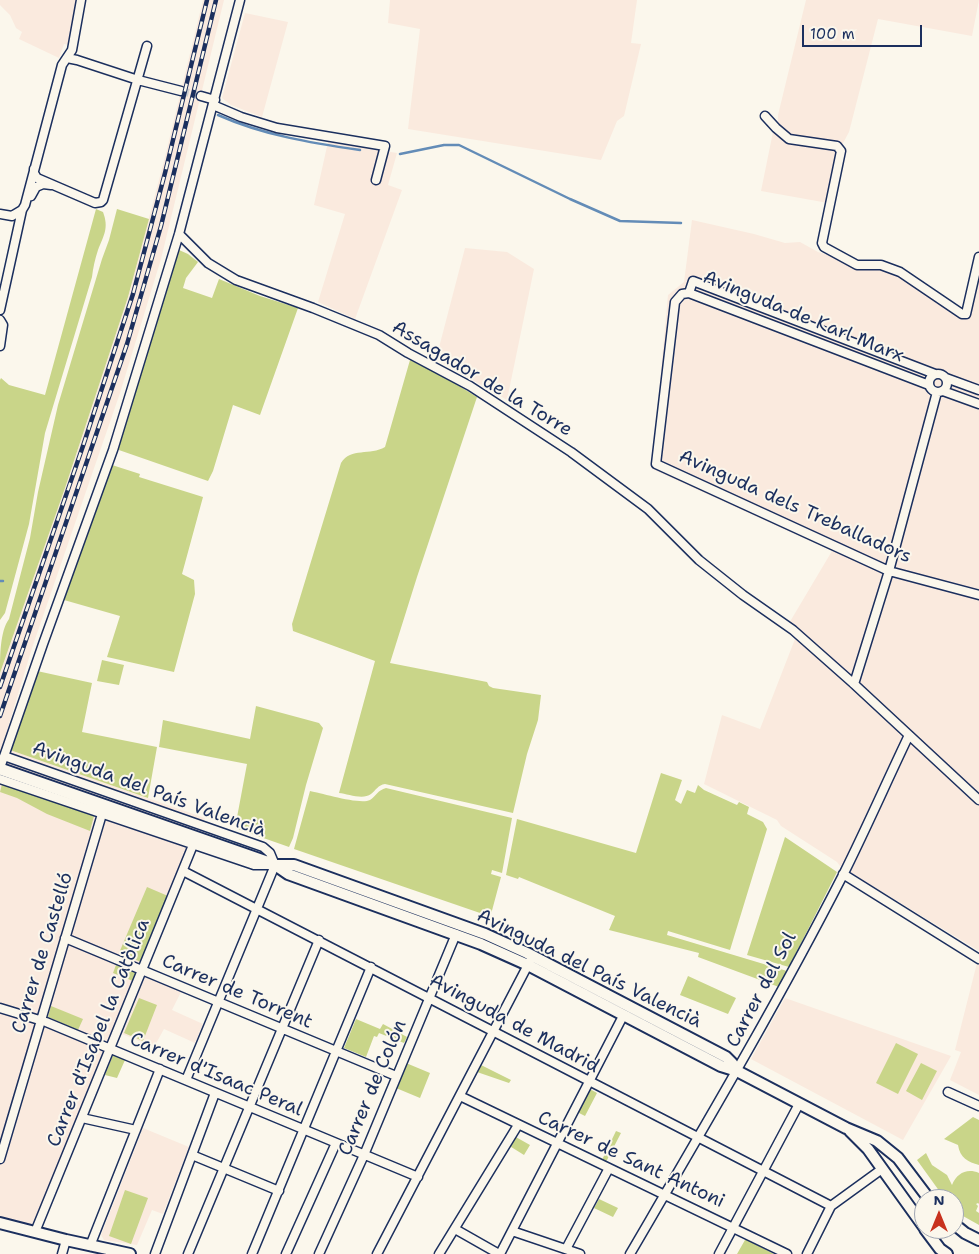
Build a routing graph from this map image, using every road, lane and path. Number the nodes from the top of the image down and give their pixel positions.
1 (81, 0) edge
2 (240, 0) edge
3 (147, 46) dead end
4 (67, 58) junction
5 (138, 80) junction
6 (181, 91) tunnel mouth
7 (201, 96) tunnel mouth
8 (214, 102) junction
9 (765, 116) dead end
10 (34, 169) junction
11 (376, 180) dead end
12 (53, 185) junction
13 (23, 208) junction
14 (0, 214) edge
15 (179, 234) junction
16 (979, 257) edge
17 (689, 293) junction
18 (0, 310) edge
19 (0, 320) edge
20 (0, 346) edge
21 (935, 374) junction
22 (946, 378) junction
23 (929, 385) junction
24 (979, 390) edge
25 (940, 391) junction
26 (979, 404) edge
27 (889, 571) junction
28 (979, 595) edge
29 (854, 684) junction
30 (909, 735) junction
31 (4, 756) junction
32 (0, 769) edge
33 (0, 779) edge
34 (979, 800) edge
35 (102, 814) junction
36 (193, 846) junction
37 (275, 865) junction
38 (183, 871) junction
39 (843, 874) junction
40 (257, 908) junction
41 (467, 927) junction
42 (456, 934) junction
43 (65, 938) junction
44 (319, 940) junction
45 (979, 959) edge
46 (530, 961) junction
47 (372, 967) junction
48 (142, 970) junction
49 (429, 997) junction
50 (219, 1002) junction
51 (0, 1008) edge
52 (623, 1016) junction
53 (40, 1020) junction
54 (282, 1028) junction
55 (493, 1031) junction
56 (110, 1048) junction
57 (337, 1052) junction
58 (160, 1069) junction
59 (737, 1071) junction
60 (396, 1076) junction
61 (186, 1080) junction
62 (589, 1081) junction
63 (948, 1092) dead end
64 (215, 1093) junction
65 (460, 1096) junction
66 (799, 1104) junction
67 (979, 1106) edge
68 (250, 1107) junction
69 (82, 1118) junction
70 (518, 1124) junction
71 (846, 1128) junction
72 (136, 1130) junction
73 (305, 1130) junction
74 (698, 1137) junction
75 (336, 1143) junction
76 (557, 1144) junction
77 (192, 1155) junction
78 (364, 1155) junction
79 (898, 1158) junction
80 (0, 1160) edge
81 (609, 1168) junction
82 (224, 1169) junction
83 (882, 1169) junction
84 (763, 1172) junction
85 (418, 1177) junction
86 (921, 1189) edge
87 (279, 1192) junction
88 (665, 1194) junction
89 (830, 1206) junction
90 (914, 1213) edge
91 (0, 1223) edge
92 (733, 1226) junction
93 (455, 1228) junction
94 (512, 1230) junction
95 (36, 1232) junction
96 (964, 1232) edge
97 (932, 1239) edge
98 (66, 1240) junction
99 (979, 1240) edge
100 (90, 1246) junction
101 (566, 1249) junction
102 (940, 1252) edge
103 (62, 1254) edge
104 (125, 1254) edge
105 (155, 1254) edge
106 (188, 1254) edge
107 (252, 1254) edge
108 (286, 1254) edge
109 (319, 1254) edge
110 (378, 1254) edge
111 (439, 1254) edge
112 (500, 1254) edge
113 (580, 1254) edge
114 (630, 1254) edge
115 (719, 1254) edge
116 (787, 1254) edge
117 (807, 1254) edge

1 - 4 street
2 - 8 street
3 - 5 street
4 - 5 street
4 - 10 street
5 - 6 street
5 - 12 street
7 - 8 street
8 - 11 street
8 - 15 street
9 - 16 street
10 - 12 street
10 - 13 street
12 - 13 street
13 - 14 street
13 - 18 street
15 - 29 street, Assagador de la Torre
15 - 31 street
17 - 21 street, Avinguda de Karl Marx
17 - 23 street, Avinguda de Karl Marx
17 - 27 street, Avinguda dels Treballadors
19 - 20 street
21 - 22 street
21 - 23 street
22 - 24 street
22 - 25 street
23 - 25 street
25 - 26 street
25 - 27 street
27 - 28 street, Avinguda dels Treballadors
27 - 29 street
29 - 30 street, Assagador de la Torre
30 - 34 street, Assagador de la Torre
30 - 39 street, Carrer del Sol
31 - 32 street
31 - 37 street, Avinguda del País Valencià
32 - 37 main road
33 - 35 street, Avinguda del País Valencià
35 - 36 street, Avinguda del País Valencià
35 - 43 street, Carrer de Castelló
36 - 37 street, Avinguda del País Valencià
36 - 38 street, Carrer d'Isabel la Catòlica
37 - 40 street
37 - 41 street, Avinguda del País Valencià
37 - 42 street, Avinguda del País Valencià
38 - 40 street, Avinguda de Madrid
38 - 48 street, Carrer d'Isabel la Catòlica
39 - 45 street
39 - 59 street, Carrer del Sol
40 - 44 street, Avinguda de Madrid
40 - 50 street
41 - 42 street
41 - 46 street, Avinguda del País Valencià
42 - 46 street, Avinguda del País Valencià
42 - 49 street, Carrer de Colón
43 - 48 street, Carrer de Torrent
43 - 53 street, Carrer de Castelló
44 - 47 street, Avinguda de Madrid
44 - 54 street
46 - 52 street, Avinguda del País Valencià
46 - 55 street
46 - 59 street, Avinguda del País Valencià
47 - 49 street, Avinguda de Madrid
47 - 57 street
48 - 50 street, Carrer de Torrent
48 - 56 street, Carrer d'Isabel la Catòlica
49 - 55 street, Avinguda de Madrid
49 - 60 street, Carrer de Colón
50 - 54 street, Carrer de Torrent
50 - 61 street
51 - 53 street, Carrer d'Isaac Peral
52 - 59 street, Avinguda del País Valencià
52 - 62 street
53 - 56 street, Carrer d'Isaac Peral
53 - 80 street, Carrer de Castelló
54 - 57 street, Carrer de Torrent
54 - 68 street
55 - 62 street, Avinguda de Madrid
55 - 65 street
56 - 58 street, Carrer d'Isaac Peral
56 - 69 street, Carrer d'Isabel la Catòlica
57 - 60 street, Carrer de Torrent
57 - 73 street
58 - 61 street, Carrer d'Isaac Peral
58 - 72 street
59 - 66 street, Avinguda del País Valencià
59 - 74 street, Carrer del Sol
60 - 78 street, Carrer de Colón
61 - 64 street, Carrer d'Isaac Peral
62 - 74 street, Avinguda de Madrid
62 - 76 street
63 - 67 street
64 - 68 street, Carrer d'Isaac Peral
64 - 77 street
65 - 70 street, Carrer de Sant Antoni
65 - 85 street
66 - 71 street, Avinguda del País Valencià
66 - 84 street
68 - 73 street, Carrer d'Isaac Peral
68 - 82 street
69 - 72 street
69 - 95 street, Carrer d'Isabel la Catòlica
70 - 76 street, Carrer de Sant Antoni
70 - 93 street
71 - 79 street, Avinguda del País Valencià
71 - 83 street, Avinguda del País Valencià
72 - 100 street
73 - 75 street, Carrer d'Isaac Peral
73 - 87 street
74 - 84 street, Avinguda de Madrid
74 - 88 street, Carrer del Sol
75 - 78 street, Carrer d'Isaac Peral
75 - 108 street
76 - 81 street, Carrer de Sant Antoni
76 - 94 street
77 - 82 street
77 - 105 street
78 - 85 street, Carrer d'Isaac Peral
78 - 109 street, Carrer de Colón
79 - 83 street
79 - 86 street, Avinguda del País Valencià
81 - 88 street, Carrer de Sant Antoni
81 - 101 street
82 - 87 street
82 - 106 street
83 - 89 street
83 - 90 street, Avinguda del País Valencià
84 - 89 street, Avinguda de Madrid
84 - 92 street
85 - 110 street
87 - 107 street
88 - 92 street, Carrer de Sant Antoni
88 - 114 street, Carrer del Sol
89 - 117 street
91 - 95 street
92 - 115 street
92 - 116 street, Carrer de Sant Antoni
93 - 111 street
93 - 112 street
94 - 101 street
94 - 112 street
95 - 98 street
96 - 99 street
97 - 102 street, Avinguda del País Valencià
98 - 100 street
98 - 103 street
100 - 104 street
101 - 113 street

